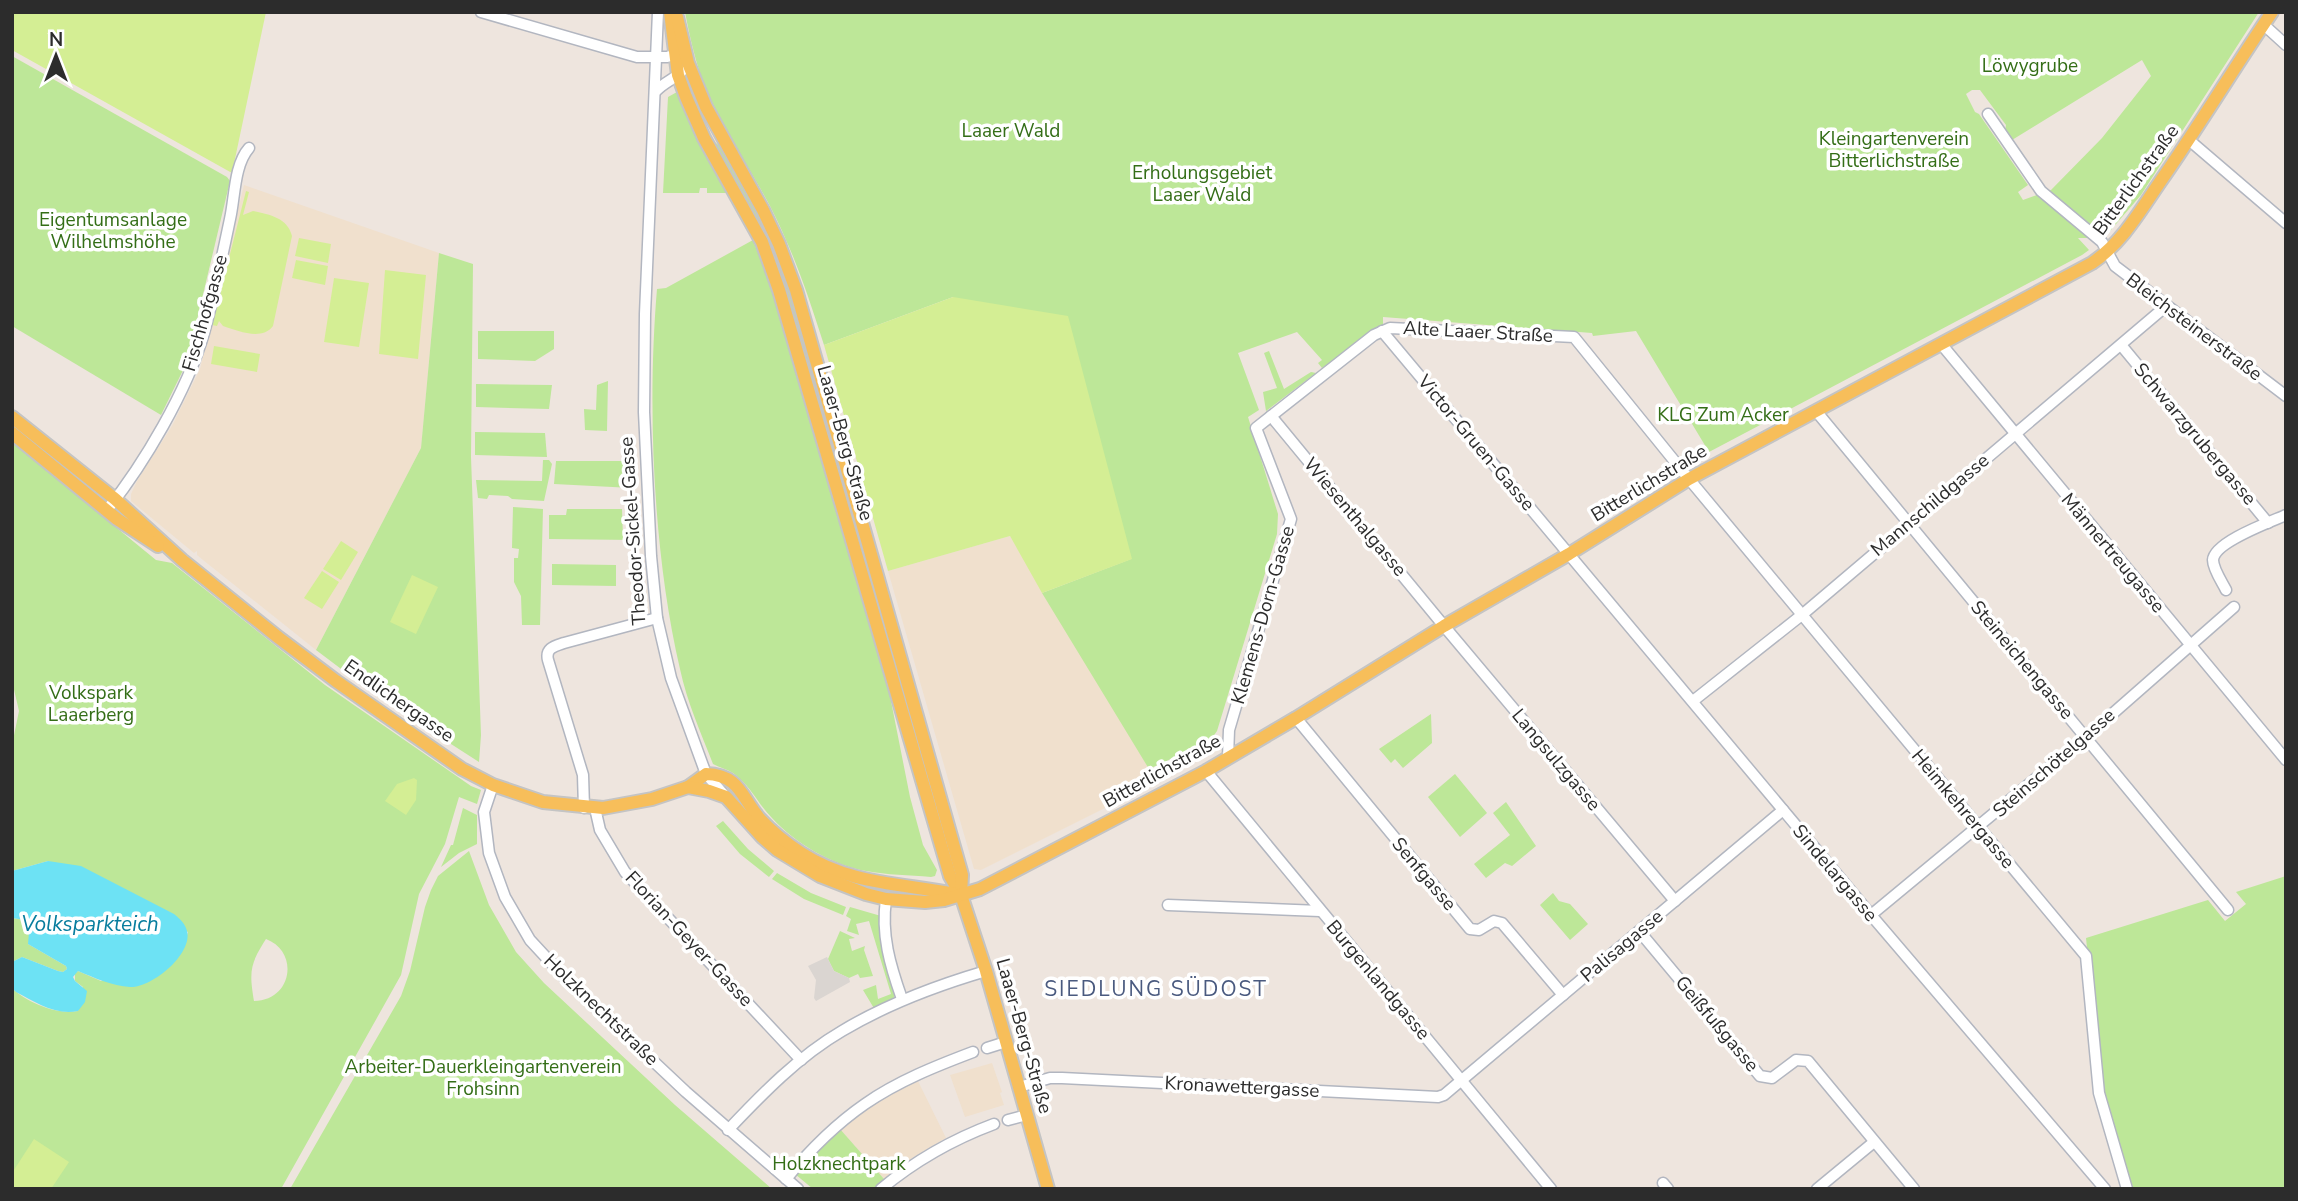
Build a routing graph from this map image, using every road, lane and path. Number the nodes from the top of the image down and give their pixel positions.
1 (481, 12) edge
2 (659, 12) edge
3 (670, 12) edge
4 (676, 12) edge
5 (2272, 12) edge
6 (2264, 25) junction
7 (2286, 45) edge
8 (683, 56) junction
9 (657, 58) junction
10 (678, 75) junction
11 (656, 91) junction
12 (1988, 114) dead end
13 (2189, 140) junction
14 (250, 148) dead end
15 (2286, 223) edge
16 (2108, 253) junction
17 (2165, 306) junction
18 (1382, 331) junction
19 (1574, 337) joint
20 (1942, 345) junction
21 (2121, 345) junction
22 (2286, 396) edge
23 (1815, 411) junction
24 (1271, 416) junction
25 (12, 417) edge
26 (12, 433) edge
27 (2013, 434) junction
28 (1689, 479) junction
29 (115, 499) junction
30 (107, 510) junction
31 (2286, 515) edge
32 (1907, 523) junction
33 (2268, 523) junction
34 (1569, 554) junction
35 (182, 561) junction
36 (2226, 590) dead end
37 (2234, 607) dead end
38 (1802, 614) junction
39 (657, 618) junction
40 (1441, 622) junction
41 (2190, 645) junction
42 (1693, 701) junction
43 (1296, 718) junction
44 (2086, 737) junction
45 (1228, 758) junction
46 (2286, 760) edge
47 (1206, 771) junction
48 (706, 774) junction
49 (493, 786) junction
50 (688, 787) junction
51 (726, 797) junction
52 (590, 808) junction
53 (1783, 810) junction
54 (1979, 828) junction
55 (961, 895) junction
56 (886, 899) junction
57 (1675, 901) junction
58 (1167, 905) dead end
59 (2228, 910) dead end
60 (1320, 911) junction
61 (1871, 915) junction
62 (1640, 932) junction
63 (986, 971) junction
64 (1563, 995) junction
65 (902, 999) junction
66 (1006, 1042) junction
67 (987, 1048) dead end
68 (973, 1052) dead end
69 (801, 1060) junction
70 (1460, 1080) junction
71 (1018, 1087) junction
72 (1027, 1115) junction
73 (1008, 1120) dead end
74 (994, 1124) dead end
75 (728, 1130) junction
76 (1874, 1142) junction
77 (786, 1178) junction
78 (1044, 1188) edge
79 (798, 1189) edge
80 (881, 1189) edge
81 (1551, 1189) edge
82 (1817, 1189) edge
83 (1914, 1189) edge
84 (2105, 1189) edge
85 (2127, 1189) edge

1 - 9 street
2 - 9 street, Theodor-Sickel-Gasse
3 - 8 main road, Laaer-Berg-Straße
4 - 8 main road, Laaer-Berg-Straße
5 - 6 main road, Bitterlichstraße
6 - 7 street
6 - 13 main road, Bitterlichstraße
8 - 9 street
8 - 10 main road, Laaer-Berg-Straße
8 - 55 main road, Laaer-Berg-Straße
9 - 11 street, Theodor-Sickel-Gasse
10 - 11 street
10 - 55 main road, Laaer-Berg-Straße
11 - 39 street, Theodor-Sickel-Gasse
12 - 16 street, Bleichsteinerstraße
13 - 15 street
13 - 16 main road, Bitterlichstraße
14 - 29 street, Fischhofgasse
16 - 17 street, Bleichsteinerstraße
16 - 20 main road, Bitterlichstraße
17 - 21 street, Mannschildgasse
17 - 22 street, Bleichsteinerstraße
18 - 19 street, Alte Laaer Straße
18 - 24 street, Klemens-Dorn-Gasse
18 - 34 street, Victor-Gruen-Gasse
19 - 28 street, Heimkehrergasse
20 - 23 main road, Bitterlichstraße
20 - 27 street, Männertreugasse
21 - 27 street, Mannschildgasse
21 - 33 street, Schwarzgrubergasse
23 - 28 main road, Bitterlichstraße
23 - 32 street, Steineichengasse
24 - 40 street, Wiesenthalgasse
24 - 45 street, Klemens-Dorn-Gasse
25 - 29 main road, Endlichergasse
26 - 30 main road
27 - 32 street, Mannschildgasse
27 - 41 street, Männertreugasse
28 - 34 main road, Bitterlichstraße
28 - 38 street, Heimkehrergasse
29 - 30 street, Fischhofgasse
29 - 35 main road, Endlichergasse
30 - 35 main road
31 - 33 street
32 - 38 street, Mannschildgasse
32 - 44 street, Steineichengasse
33 - 36 street
34 - 40 main road, Bitterlichstraße
34 - 42 street, Sindelargasse
35 - 49 main road, Endlichergasse
37 - 41 street, Steinschötelgasse
38 - 42 street, Mannschildgasse
38 - 54 street, Heimkehrergasse
39 - 48 street, Theodor-Sickel-Gasse
39 - 52 street, Florian-Geyer-Gasse
40 - 43 main road, Bitterlichstraße
40 - 57 street, Langsulzgasse
41 - 44 street, Steinschötelgasse
41 - 46 street, Männertreugasse
42 - 53 street, Sindelargasse
43 - 45 main road, Bitterlichstraße
43 - 64 street, Senfgasse
44 - 54 street, Steinschötelgasse
44 - 59 street, Steineichengasse
45 - 47 main road, Bitterlichstraße
47 - 55 main road, Bitterlichstraße
47 - 60 street, Burgenlandgasse
48 - 50 main road, Endlichergasse
48 - 51 street
48 - 55 main road
49 - 52 main road, Endlichergasse
49 - 75 street, Holzknechtstraße
50 - 51 main road
50 - 52 main road, Endlichergasse
51 - 56 main road
52 - 69 street, Florian-Geyer-Gasse
53 - 57 street, Palisagasse
53 - 61 street, Sindelargasse
54 - 61 street, Steinschötelgasse
54 - 85 street, Heimkehrergasse
55 - 56 main road
55 - 63 main road, Laaer-Berg-Straße
56 - 65 street
57 - 62 street, Palisagasse
58 - 60 street
60 - 70 street, Burgenlandgasse
61 - 84 street, Sindelargasse
62 - 64 street, Palisagasse
62 - 76 street, Geißfußgasse
63 - 65 street
63 - 66 main road, Laaer-Berg-Straße
64 - 70 street, Palisagasse
65 - 69 street
66 - 67 street
66 - 71 main road, Laaer-Berg-Straße
68 - 77 street
69 - 75 street
70 - 71 street, Kronawettergasse
70 - 81 street, Burgenlandgasse
71 - 72 main road, Laaer-Berg-Straße
72 - 73 street
72 - 78 main road, Laaer-Berg-Straße
74 - 80 street
75 - 77 street, Holzknechtstraße
76 - 82 street
76 - 83 street, Geißfußgasse
77 - 79 street, Holzknechtstraße

